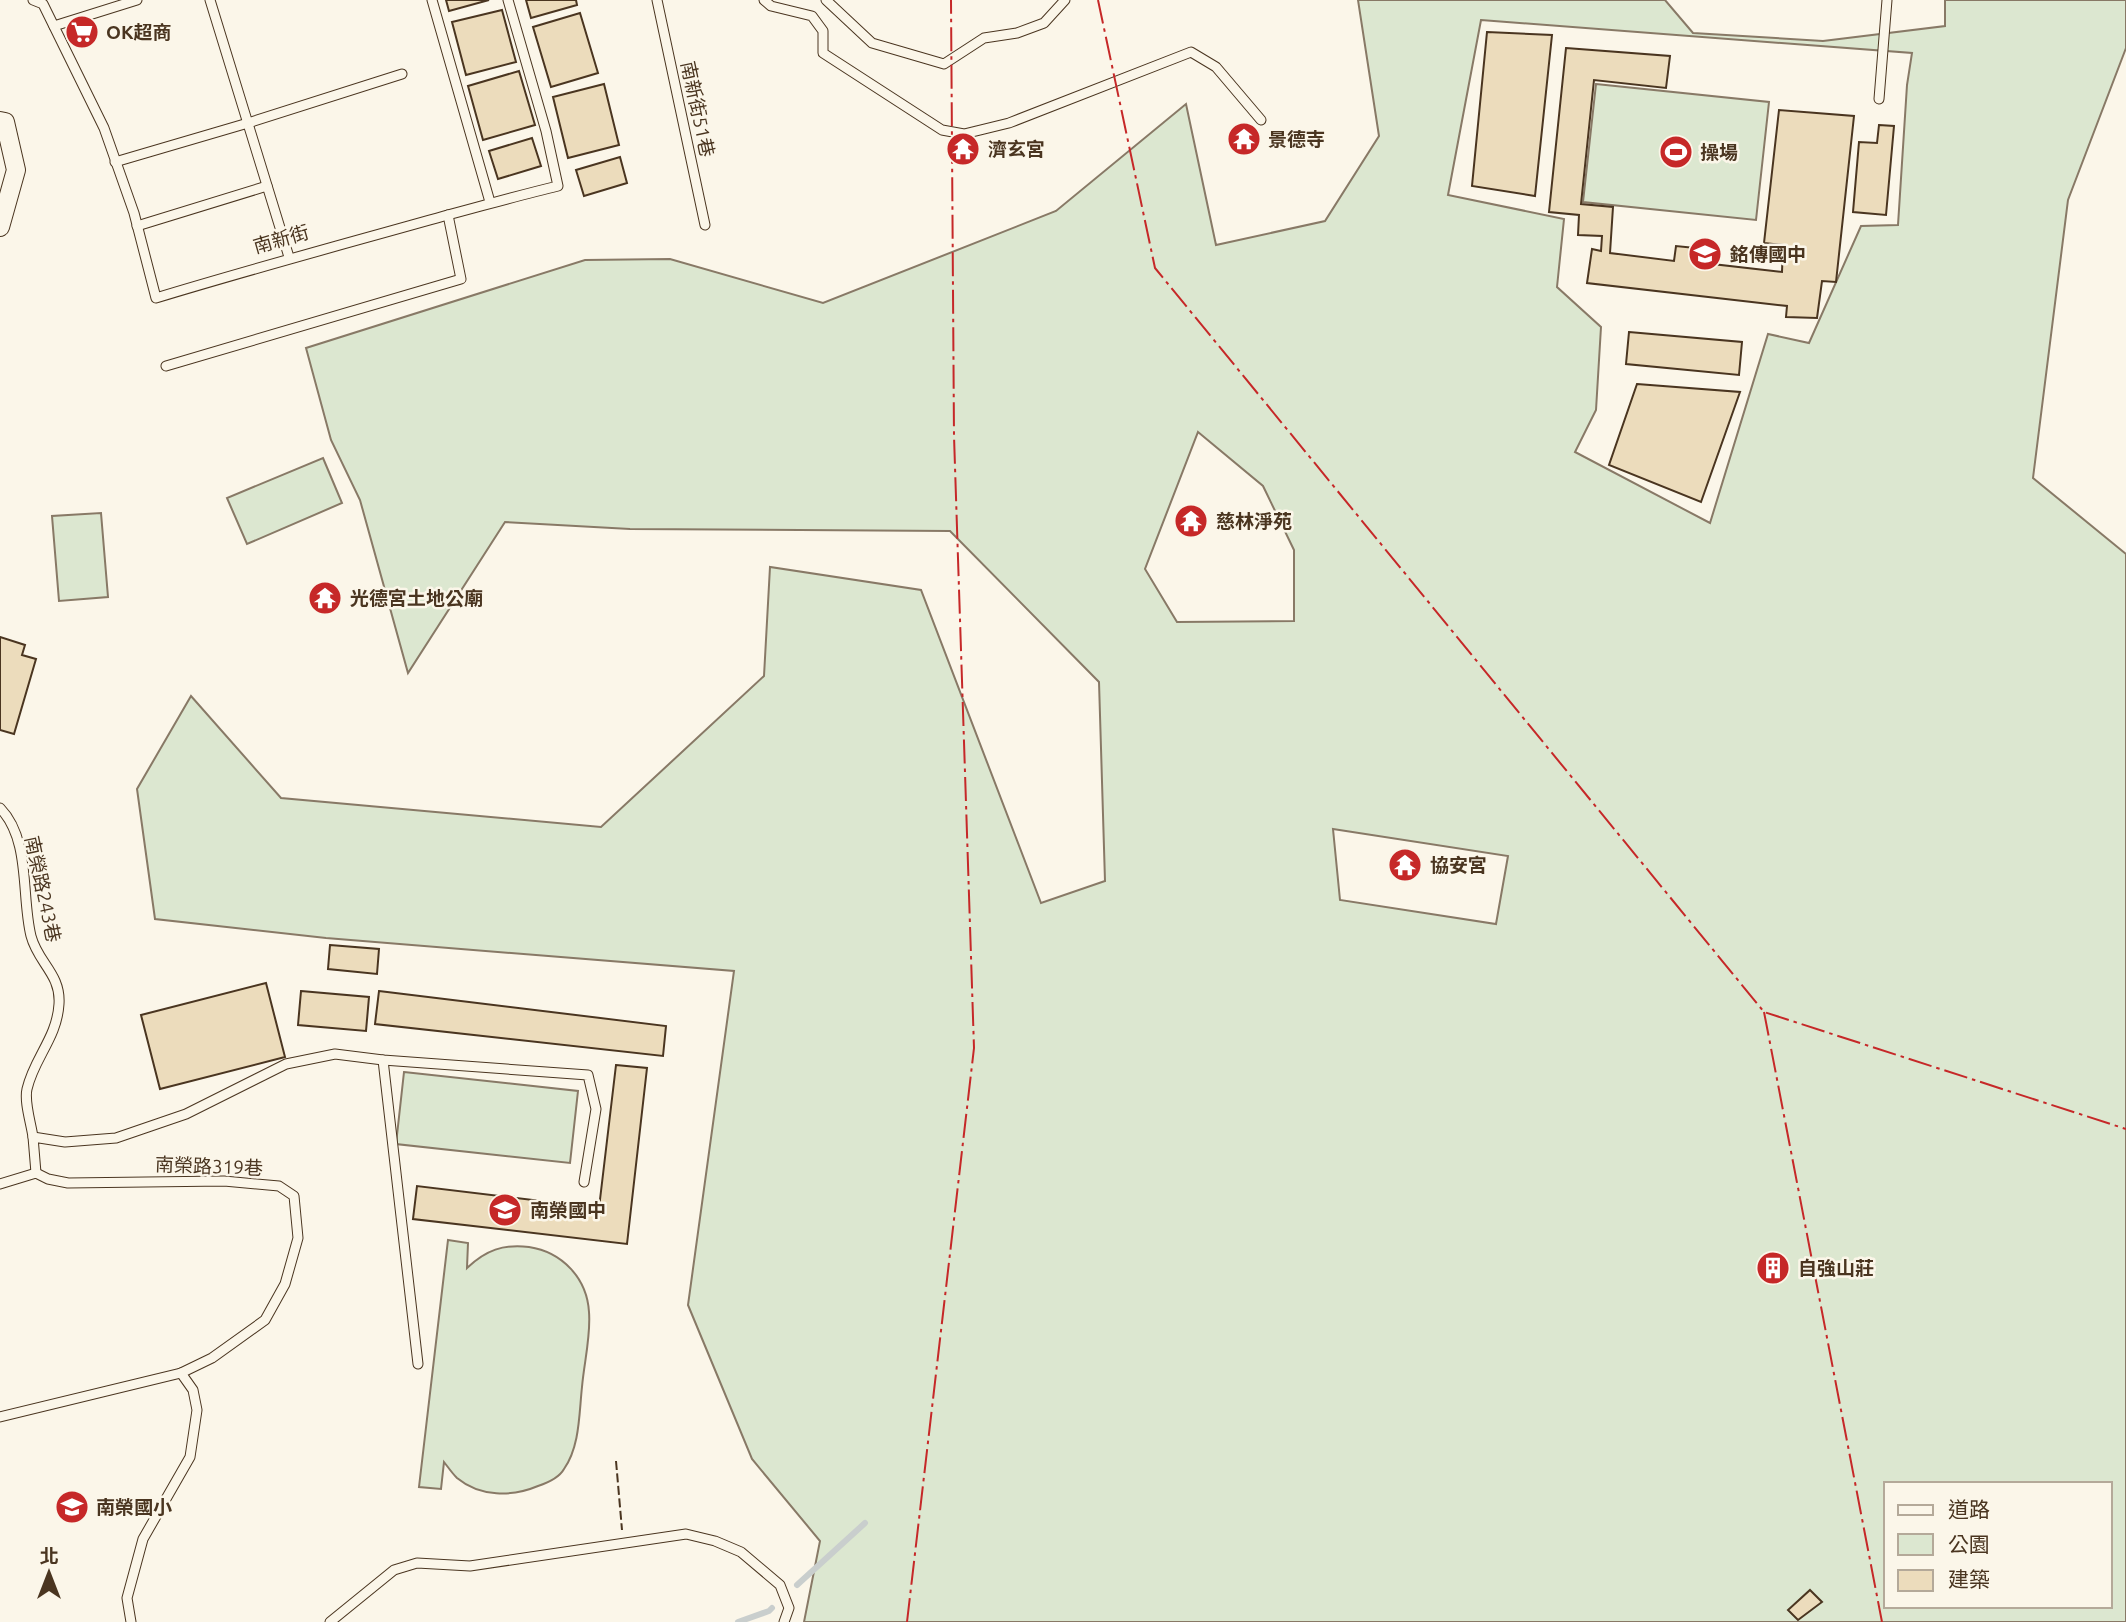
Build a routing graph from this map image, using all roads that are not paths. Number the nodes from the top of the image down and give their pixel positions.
1 (33, 0) edge
2 (138, 0) edge
3 (211, 0) edge
4 (432, 0) edge
5 (508, 0) edge
6 (657, 0) edge
7 (764, 0) edge
8 (826, 0) edge
9 (1065, 0) edge
10 (1887, 0) edge
11 (54, 26) junction
12 (402, 74) dead end
13 (1880, 99) dead end
14 (1261, 120) dead end
15 (0, 121) edge
16 (248, 123) junction
17 (115, 162) junction
18 (267, 186) junction
19 (490, 202) junction
20 (448, 215) junction
21 (705, 225) dead end
22 (137, 226) junction
23 (0, 227) edge
24 (289, 257) junction
25 (166, 366) dead end
26 (0, 808) edge
27 (383, 1060) junction
28 (33, 1136) junction
29 (36, 1173) junction
30 (584, 1182) dead end
31 (0, 1184) edge
32 (418, 1364) dead end
33 (181, 1373) junction
34 (0, 1417) edge
35 (131, 1622) edge
36 (330, 1622) edge
37 (784, 1622) edge

1 - 11 lane, 南新街
2 - 11 lane
3 - 16 lane
4 - 19 lane
5 - 19 lane, 南新街
6 - 21 lane, 南新街51巷
7 - 14 lane
8 - 9 lane
10 - 13 lane
11 - 17 lane, 南新街
12 - 16 lane
15 - 23 street
16 - 17 lane
16 - 18 lane
17 - 22 lane, 南新街
18 - 22 lane
18 - 24 lane
19 - 20 lane, 南新街
20 - 24 lane, 南新街
20 - 25 lane
22 - 24 lane, 南新街
26 - 28 lane, 南榮路243巷
27 - 28 lane
27 - 30 lane
27 - 32 lane
28 - 29 lane, 南榮路243巷
29 - 31 lane
29 - 33 lane, 南榮路319巷
33 - 34 lane, 南榮路319巷
33 - 35 lane
36 - 37 lane

